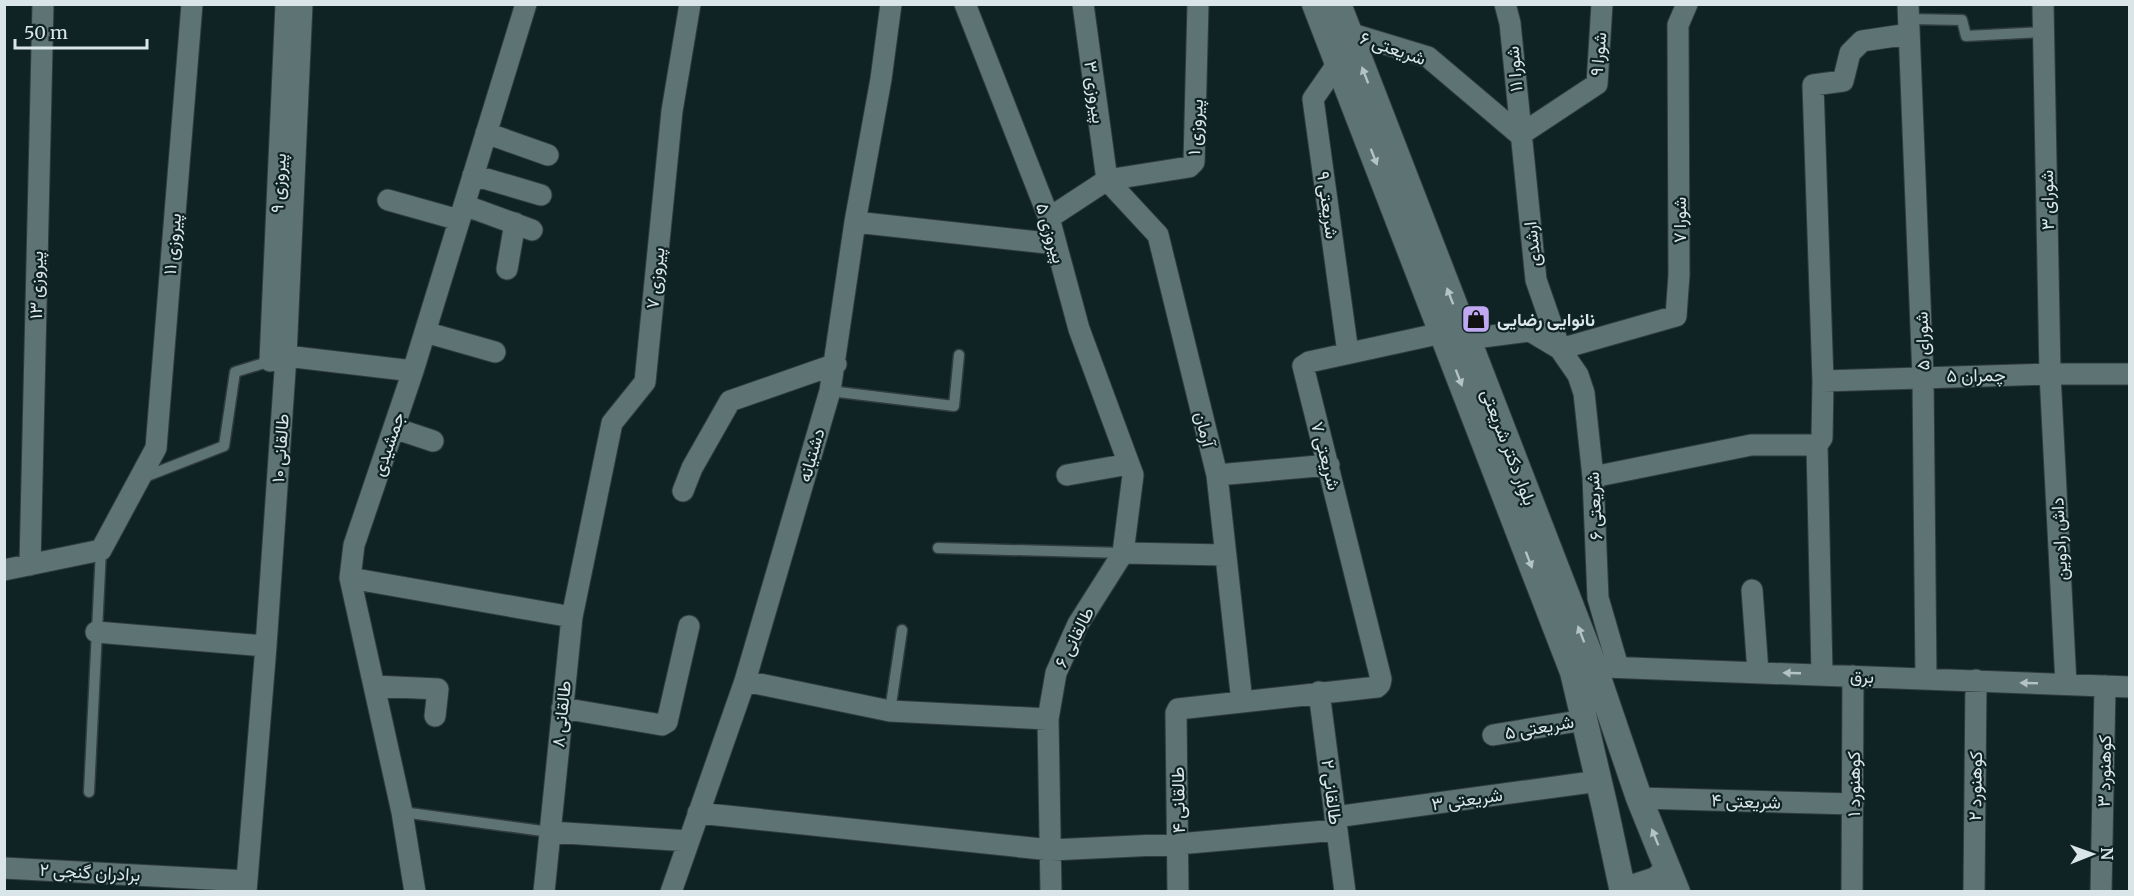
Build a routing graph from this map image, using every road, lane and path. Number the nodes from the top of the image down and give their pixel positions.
1 (43, 4) edge
2 (192, 4) edge
3 (286, 4) edge
4 (302, 4) edge
5 (526, 4) edge
6 (690, 4) edge
7 (891, 4) edge
8 (965, 4) edge
9 (1083, 4) edge
10 (1198, 4) edge
11 (1315, 4) edge
12 (1338, 4) edge
13 (1505, 4) edge
14 (1602, 4) edge
15 (1687, 4) edge
16 (2043, 4) edge
17 (1909, 19) edge
18 (2044, 32) junction
19 (1349, 33) junction
20 (1338, 63) junction
21 (1372, 123) junction
22 (486, 133) junction
23 (1520, 135) junction
24 (549, 155) dead end
25 (473, 175) junction
26 (1107, 180) junction
27 (541, 195) dead end
28 (388, 200) dead end
29 (462, 213) junction
30 (1049, 218) junction
31 (855, 222) junction
32 (1056, 244) junction
33 (507, 269) dead end
34 (425, 332) junction
35 (1442, 333) junction
36 (1467, 339) junction
37 (1560, 349) junction
38 (495, 352) dead end
39 (1348, 353) junction
40 (959, 355) dead end
41 (278, 359) junction
42 (836, 364) junction
43 (413, 371) junction
44 (2130, 374) edge
45 (1923, 377) junction
46 (1823, 381) junction
47 (2051, 384) junction
48 (830, 391) junction
49 (394, 428) junction
50 (433, 441) dead end
51 (1817, 445) junction
52 (1129, 464) junction
53 (1329, 465) junction
54 (1067, 475) dead end
55 (1216, 475) junction
56 (1593, 477) junction
57 (139, 479) junction
58 (683, 491) dead end
59 (588, 539) joint
60 (938, 548) dead end
61 (101, 550) junction
62 (1123, 553) junction
63 (1226, 555) junction
64 (30, 565) junction
65 (4, 570) edge
66 (350, 578) junction
67 (1752, 590) dead end
68 (1598, 598) junction
69 (1571, 606) junction
70 (572, 617) junction
71 (689, 626) dead end
72 (902, 630) dead end
73 (96, 632) junction
74 (266, 646) junction
75 (1606, 667) junction
76 (1758, 672) junction
77 (1822, 674) junction
78 (1853, 676) junction
79 (1926, 679) junction
80 (1976, 680) junction
81 (745, 681) junction
82 (2066, 684) junction
83 (374, 686) junction
84 (2105, 686) junction
85 (2130, 687) edge
86 (1319, 692) junction
87 (1242, 702) junction
88 (562, 708) junction
89 (890, 711) junction
90 (435, 716) dead end
91 (1048, 720) junction
92 (1584, 720) junction
93 (1493, 735) dead end
94 (1599, 781) junction
95 (89, 792) dead end
96 (1639, 798) junction
97 (1852, 804) junction
98 (402, 812) junction
99 (698, 813) junction
100 (1336, 823) junction
101 (550, 832) junction
102 (688, 841) junction
103 (1179, 844) junction
104 (1051, 850) junction
105 (4, 868) edge
106 (1672, 881) edge
107 (130, 883) edge
108 (247, 886) edge
109 (414, 891) edge
110 (544, 891) edge
111 (671, 891) edge
112 (1051, 891) edge
113 (1178, 891) edge
114 (1345, 891) edge
115 (1617, 891) edge
116 (1622, 891) edge
117 (1852, 891) edge
118 (1974, 891) edge
119 (2101, 891) edge

1 - 64 street, پیروزی ۱۳
2 - 57 street, پیروزی ۱۱
3 - 41 street, پیروزی ۹
4 - 41 street, طالقانی ۱۰
5 - 22 street, جمشیدی
6 - 59 street, پیروزی ۷
7 - 31 street, دشتیانه
8 - 30 street, پیروزی ۵
9 - 26 street, پیروزی ۳
10 - 26 street, پیروزی ۱
11 - 20 street, بلوار دکتر شریعتی
12 - 19 street, بلوار دکتر شریعتی
13 - 23 street, شورا ۱۱
14 - 23 street, شورا ۹
15 - 37 street, شورا ۷
16 - 18 street, شورای ۳
17 - 18 lane
17 - 45 street, شورای ۵
17 - 46 street
18 - 47 street, شورای ۳
21 -> 19 street, بلوار دکتر شریعتی
19 - 23 street, شریعتی ۶
20 - 21 street, بلوار دکتر شریعتی
20 - 39 street, شریعتی ۹
21 -> 35 street, بلوار دکتر شریعتی
36 -> 21 street, بلوار دکتر شریعتی
22 - 24 street
22 - 25 street, جمشیدی
23 - 37 street, ارشدی
25 - 27 street
25 - 29 street, جمشیدی
26 - 30 street, پیروزی ۱
26 - 55 street, آرمان
28 - 29 street
29 - 33 street
29 - 34 street, جمشیدی
30 - 32 street, پیروزی ۵
31 - 32 street
31 - 42 street, دشتیانه
32 - 52 street, پیروزی ۵
34 - 38 street
34 - 43 street, جمشیدی
35 - 39 street, شریعتی ۷
35 -> 92 street, بلوار دکتر شریعتی
36 - 37 street
36 - 69 street, بلوار دکتر شریعتی
37 - 56 street, شریعتی ۶
39 - 53 street, شریعتی ۷
40 - 48 lane
41 - 43 street
41 - 57 lane
41 - 74 street, طالقانی ۱۰
42 - 48 street, دشتیانه
42 - 58 street
43 - 49 street, جمشیدی
44 - 47 street, چمران ۵
45 - 46 street, چمران ۵
45 - 47 street, چمران ۵
45 - 79 street, شورای ۵
46 - 51 street
47 - 82 street, داش رادوین
48 - 81 street, دشتیانه
49 - 50 street
49 - 66 street, جمشیدی
51 - 56 street
51 - 77 street
52 - 54 street
52 - 62 street, طالقانی ۶
53 - 55 street
53 - 86 street, شریعتی ۷
55 - 63 street, آرمان
56 - 68 street, شریعتی ۶
57 - 61 street, پیروزی ۱۱
59 - 70 street, طالقانی ۸
60 - 62 lane
61 - 64 street
61 - 73 lane
62 - 63 street
62 - 91 street, طالقانی ۶
63 - 87 street, آرمان
64 - 65 street
66 - 70 street
66 - 83 street, جمشیدی
67 - 76 street
68 - 69 street
68 - 75 street, شریعتی ۶
75 -> 69 street, بلوار دکتر شریعتی
70 - 88 street, طالقانی ۸
71 - 88 street
72 - 89 lane
73 - 74 street
73 - 95 lane
74 - 108 street, طالقانی ۱۰
75 - 76 street, برق
75 - 96 street, بلوار دکتر شریعتی
77 -> 76 street, برق
77 - 78 street, برق
78 - 79 street, برق
78 - 97 street, کوهنورد ۱
79 - 80 street, برق
82 -> 80 street, برق
80 - 118 street, کوهنورد ۲
81 - 89 street
81 - 99 street, دشتیانه
82 - 84 street, برق
83 - 90 street
83 - 98 street, جمشیدی
84 - 85 street, برق
84 - 119 street, کوهنورد ۳
86 - 87 street
86 - 100 street, طالقانی ۲
87 - 103 street, طالقانی ۴
88 - 101 street, طالقانی ۸
89 - 91 street
91 - 104 street, طالقانی ۶
92 - 93 street, شریعتی ۵
92 - 94 street, بلوار دکتر شریعتی
94 - 100 street, شریعتی ۳
94 - 116 street, بلوار دکتر شریعتی
96 - 97 street, شریعتی ۴
106 -> 96 street, بلوار دکتر شریعتی
97 - 117 street, کوهنورد ۱
98 - 101 lane
98 - 109 street, جمشیدی
99 - 102 street, دشتیانه
99 - 104 street, شریعتی ۳
100 - 103 street, شریعتی ۳
100 - 114 street, طالقانی ۲
101 - 102 street
101 - 110 street, طالقانی ۸
102 - 111 street, دشتیانه
103 - 104 street, شریعتی ۳
103 - 113 street, طالقانی ۴
104 - 112 street, طالقانی ۶
105 - 107 street, برادران گنجی ۲
106 - 116 street
107 - 108 street, برادران گنجی ۲
115 - 116 street

